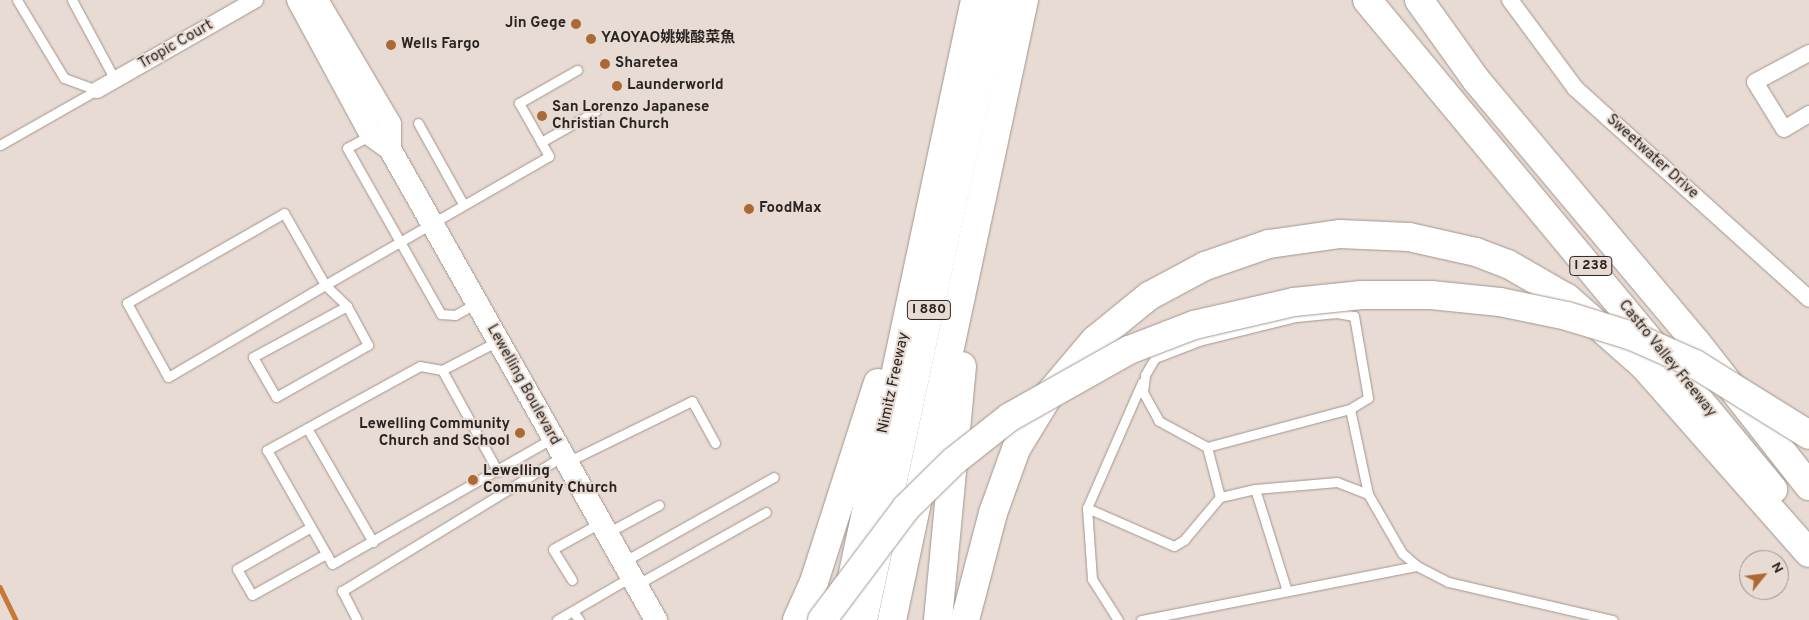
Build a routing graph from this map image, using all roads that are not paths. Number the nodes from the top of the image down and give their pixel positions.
1 (17, 0) edge
2 (72, 0) edge
3 (255, 0) edge
4 (298, 0) edge
5 (317, 0) edge
6 (975, 0) edge
7 (996, 0) edge
8 (1024, 0) edge
9 (1366, 0) edge
10 (1419, 0) edge
11 (1510, 0) edge
12 (1809, 53) edge
13 (577, 70) dead end
14 (115, 80) junction
15 (956, 89) junction
16 (97, 90) junction
17 (596, 110) dead end
18 (1809, 114) edge
19 (418, 123) dead end
20 (371, 135) junction
21 (540, 142) junction
22 (0, 145) edge
23 (390, 149) junction
24 (463, 204) junction
25 (980, 206) junction
26 (433, 226) junction
27 (401, 243) junction
28 (325, 285) junction
29 (1809, 299) edge
30 (477, 303) junction
31 (347, 306) junction
32 (498, 340) junction
33 (442, 370) junction
34 (1145, 375) junction
35 (1350, 410) junction
36 (307, 428) junction
37 (1809, 435) edge
38 (714, 443) dead end
39 (1208, 447) junction
40 (561, 452) junction
41 (498, 472) junction
42 (774, 477) dead end
43 (1809, 486) edge
44 (1255, 489) junction
45 (1368, 494) junction
46 (1220, 497) junction
47 (659, 505) dead end
48 (1087, 508) junction
49 (766, 512) dead end
50 (311, 527) junction
51 (604, 528) junction
52 (1809, 537) edge
53 (373, 542) junction
54 (326, 554) junction
55 (1809, 554) edge
56 (1417, 566) junction
57 (630, 575) junction
58 (572, 580) dead end
59 (1286, 588) junction
60 (573, 611) junction
61 (358, 620) edge
62 (557, 620) edge
63 (579, 620) edge
64 (656, 620) edge
65 (797, 620) edge
66 (822, 620) edge
67 (843, 620) edge
68 (863, 620) edge
69 (892, 620) edge
70 (938, 620) edge
71 (966, 620) edge
72 (1118, 620) edge
73 (1141, 620) edge
74 (1612, 620) edge

1 - 16 lane
2 - 14 lane
3 - 14 street, Tropic Court
4 - 20 main road, Lewelling Boulevard
5 - 23 main road, Lewelling Boulevard
6 - 15 highway, Nimitz Freeway / I 880
7 - 68 highway, I 880
8 - 25 highway, I 880
9 - 52 highway, Castro Valley Freeway / I 238
10 - 43 highway, I 238
11 - 29 street, Sweetwater Drive
12 - 18 street
13 - 21 lane
14 - 16 street, Tropic Court
15 - 65 highway
15 - 67 highway, Nimitz Freeway / I 880
16 - 22 lane
17 - 21 lane
19 - 24 lane
20 - 23 main road, Lewelling Boulevard
20 - 27 lane
21 - 24 lane
23 - 26 main road, Lewelling Boulevard
24 - 26 lane
25 - 69 highway, I 880
25 - 70 highway
26 - 27 lane
26 - 30 main road, Lewelling Boulevard
27 - 28 lane
27 - 30 lane
28 - 28 lane
28 - 31 lane
30 - 32 main road, Lewelling Boulevard
31 - 31 lane
32 - 33 lane
32 - 40 main road, Lewelling Boulevard
33 - 36 lane
33 - 41 lane
34 - 35 lane
34 - 39 lane
34 - 48 lane
35 - 39 lane
35 - 45 lane
36 - 50 lane
36 - 53 lane
37 - 66 highway, bridge
38 - 40 lane
39 - 46 lane
40 - 41 lane
40 - 51 main road, Lewelling Boulevard
40 - 61 lane
41 - 53 lane
42 - 57 lane
44 - 45 lane
44 - 46 lane
44 - 59 lane
45 - 56 lane
46 - 48 lane
47 - 51 lane
48 - 72 lane
49 - 57 lane
50 - 54 lane
50 - 54 lane
51 - 57 main road, Lewelling Boulevard
51 - 58 lane
53 - 54 lane
55 - 71 highway
56 - 59 lane
56 - 74 lane
57 - 60 lane
57 - 64 main road, Lewelling Boulevard
59 - 73 lane
60 - 62 lane
60 - 63 lane

